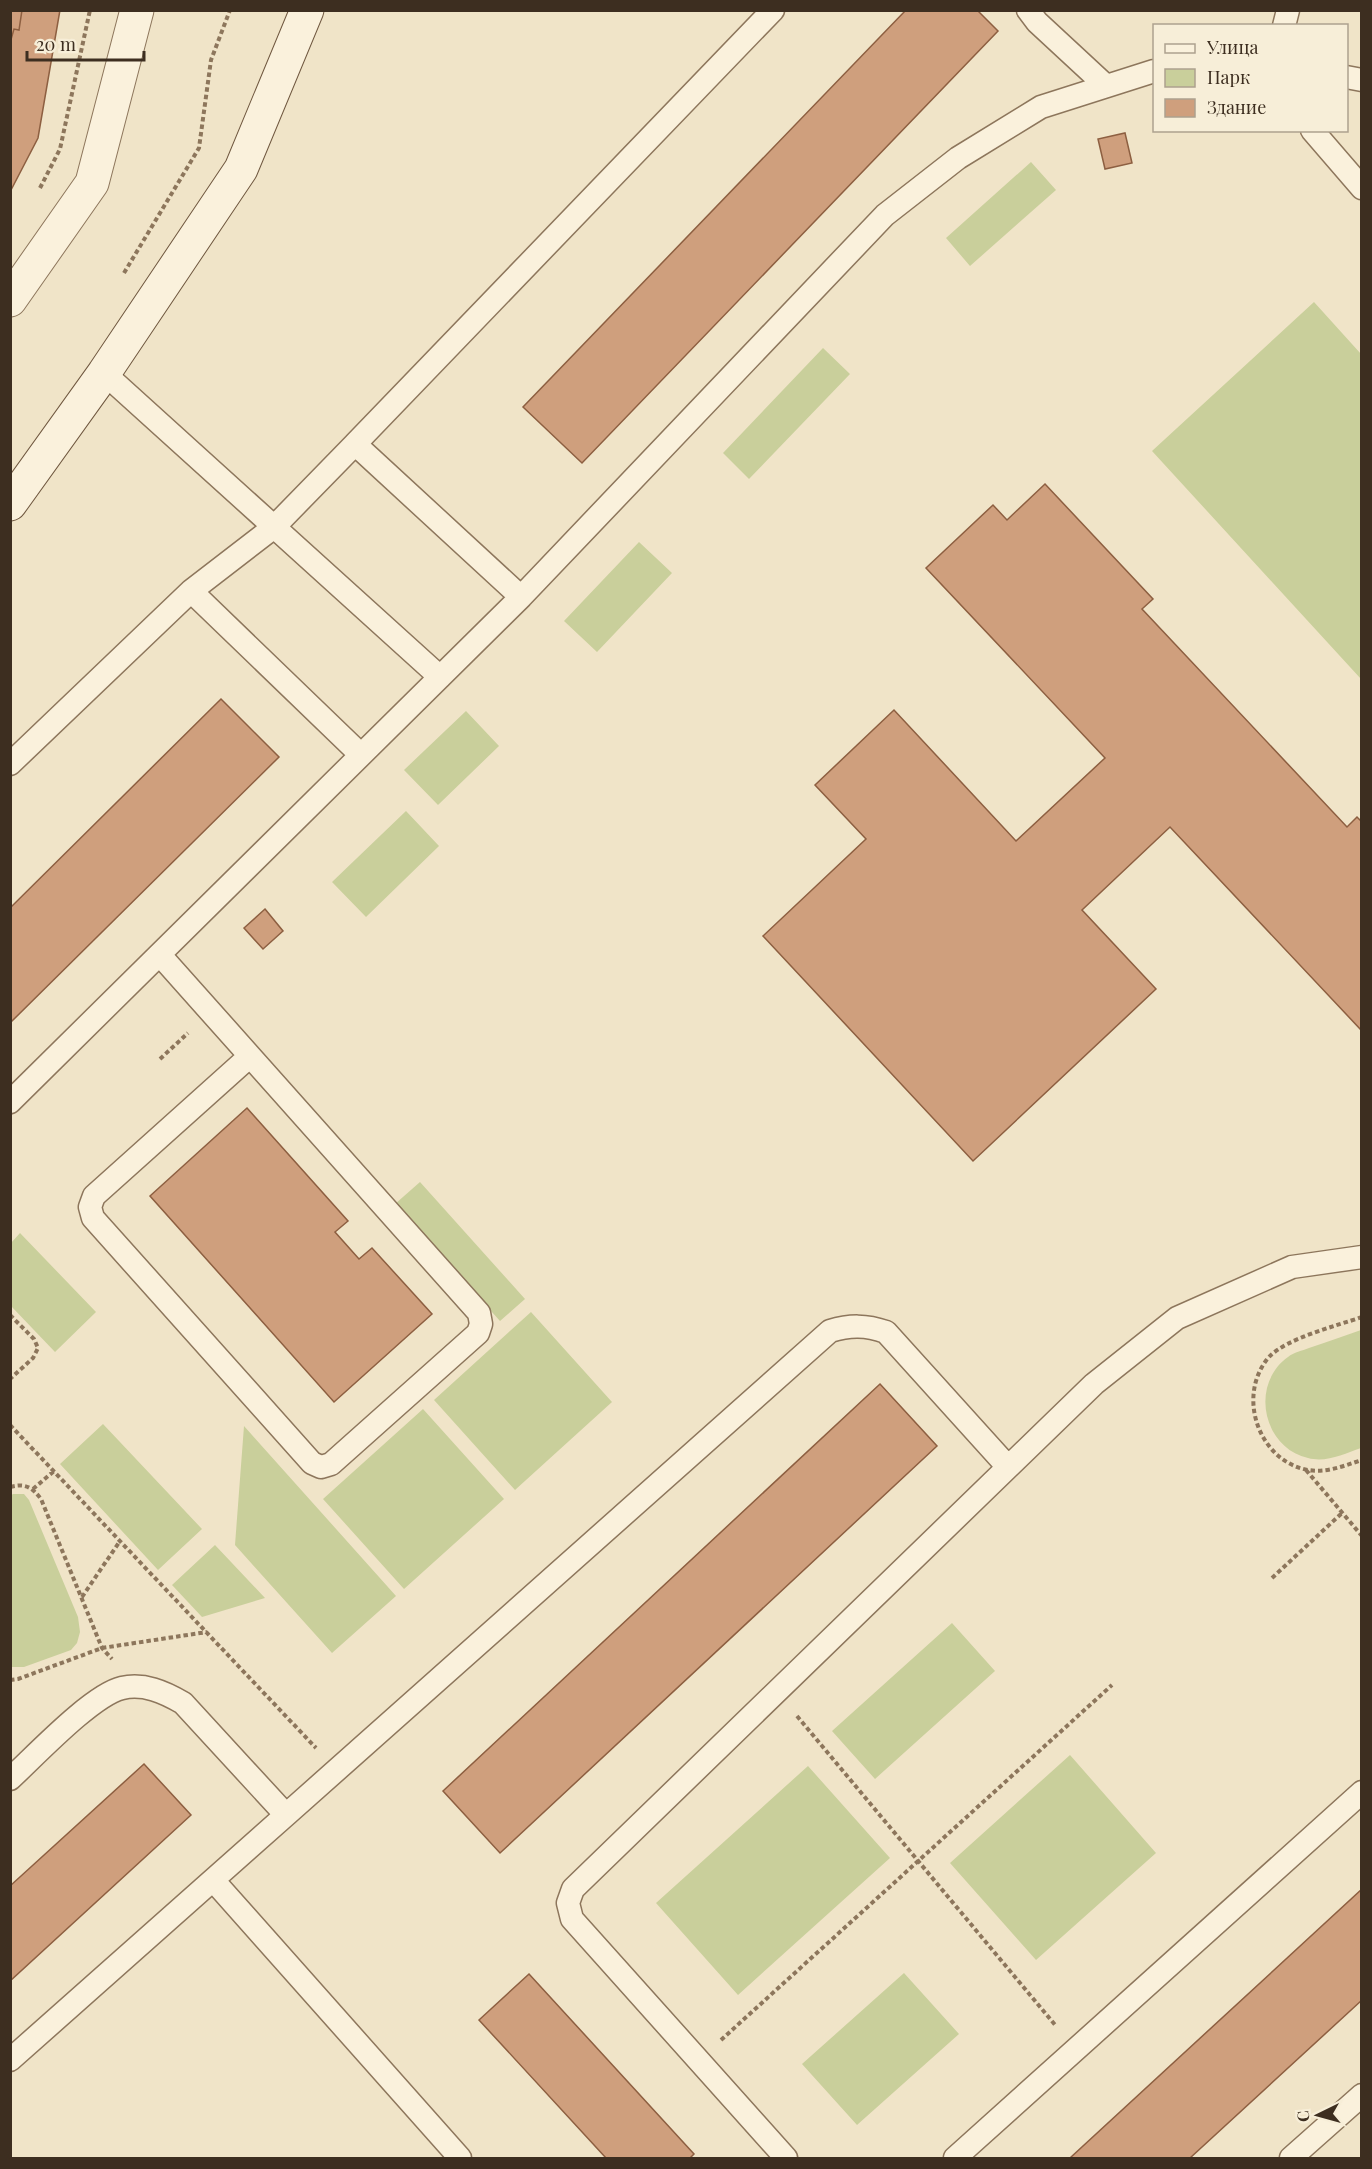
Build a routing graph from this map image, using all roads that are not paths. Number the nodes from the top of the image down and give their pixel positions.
1 (137, 10) edge
2 (308, 10) edge
3 (773, 10) edge
4 (1028, 10) edge
5 (1153, 72) edge
6 (1105, 85) junction
7 (1314, 132) edge
8 (1362, 188) edge
9 (10, 300) edge
10 (104, 373) junction
11 (355, 444) junction
12 (10, 504) edge
13 (274, 527) junction
14 (191, 591) junction
15 (521, 597) junction
16 (440, 677) junction
17 (361, 755) junction
18 (10, 764) edge
19 (160, 955) junction
20 (250, 1056) junction
21 (10, 1102) edge
22 (1362, 1257) edge
23 (1008, 1467) junction
24 (10, 1779) edge
25 (1362, 1792) edge
26 (286, 1815) junction
27 (213, 1880) junction
28 (10, 2060) edge
29 (1362, 2095) edge
30 (460, 2158) edge
31 (786, 2158) edge
32 (955, 2158) edge
33 (1291, 2158) edge

1 - 9 street
2 - 10 street
3 - 11 lane
4 - 6 lane
5 - 6 lane
6 - 15 lane
7 - 8 lane
10 - 12 street
10 - 13 lane
11 - 13 lane
11 - 15 lane
13 - 14 lane
13 - 16 lane
14 - 17 lane
14 - 18 lane
15 - 16 lane
16 - 17 lane
17 - 19 lane
19 - 20 lane
19 - 21 lane
20 - 20 lane
22 - 23 lane
23 - 26 lane
23 - 31 lane
24 - 26 lane
25 - 32 lane
26 - 27 lane
27 - 28 lane
27 - 30 lane
29 - 33 lane

